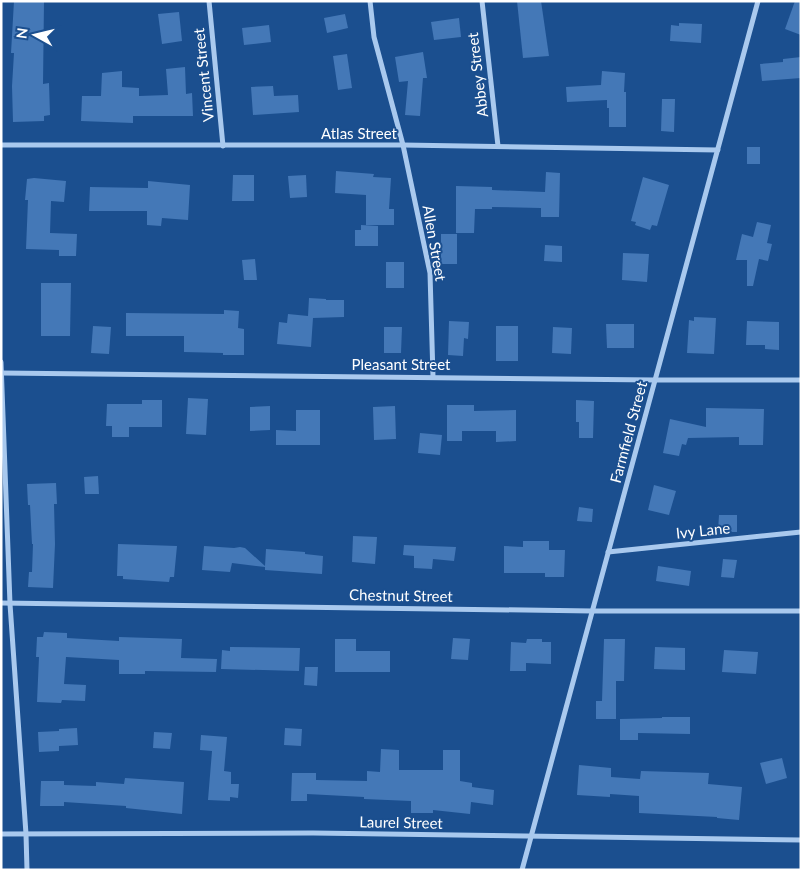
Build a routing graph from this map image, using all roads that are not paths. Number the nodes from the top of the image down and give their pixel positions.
1 (209, 1) edge
2 (370, 1) edge
3 (482, 1) edge
4 (758, 1) edge
5 (1, 145) edge
6 (403, 145) junction
7 (223, 146) junction
8 (498, 146) junction
9 (718, 150) junction
10 (1, 362) edge
11 (1, 373) edge
12 (433, 377) junction
13 (655, 380) junction
14 (801, 380) edge
15 (801, 532) edge
16 (608, 552) junction
17 (1, 604) edge
18 (10, 604) junction
19 (592, 611) junction
20 (801, 611) edge
21 (1, 834) edge
22 (26, 834) junction
23 (531, 837) junction
24 (801, 840) edge
25 (27, 870) edge
26 (522, 870) edge

1 - 7 street, Vincent Street
2 - 6 street, Allen Street
3 - 8 street, Abbey Street
4 - 9 street, Farmfield Street
5 - 7 street, Atlas Street
6 - 7 street, Atlas Street
6 - 8 street, Atlas Street
6 - 12 street, Allen Street
8 - 9 street, Atlas Street
9 - 13 street, Farmfield Street
10 - 11 street
11 - 12 street, Pleasant Street
11 - 18 street
12 - 13 street, Pleasant Street
13 - 14 street, Pleasant Street
13 - 16 street, Farmfield Street
15 - 16 street, Ivy Lane
16 - 19 street, Farmfield Street
17 - 18 street, Chestnut Street
18 - 19 street, Chestnut Street
18 - 22 street
19 - 20 street, Chestnut Street
19 - 23 street, Farmfield Street
21 - 22 street, Laurel Street
22 - 23 street, Laurel Street
22 - 25 street
23 - 24 street, Laurel Street
23 - 26 street, Farmfield Street

